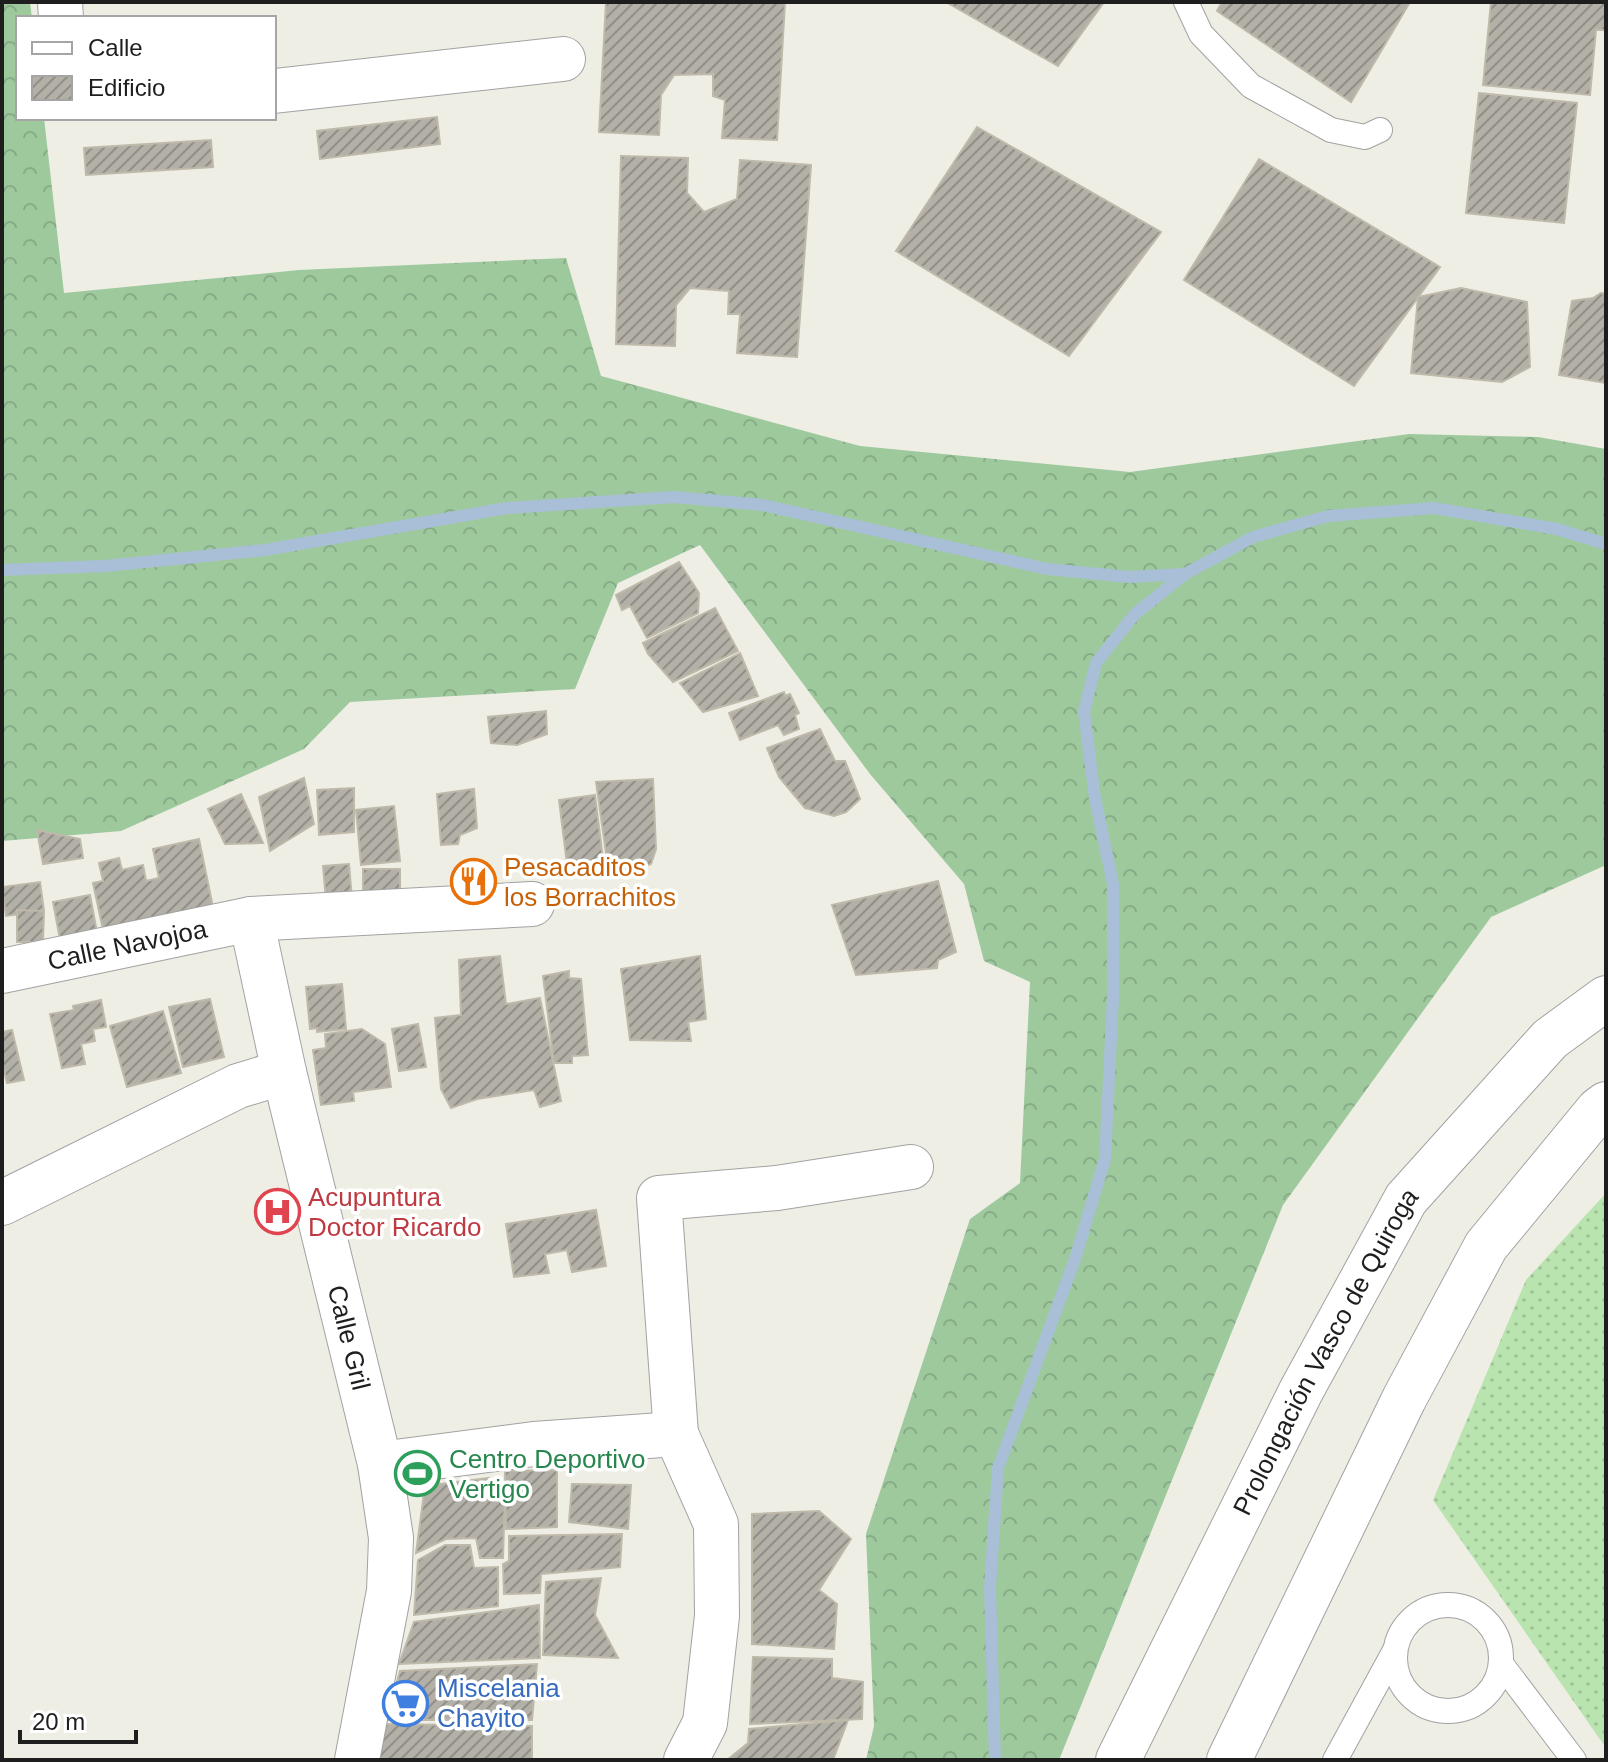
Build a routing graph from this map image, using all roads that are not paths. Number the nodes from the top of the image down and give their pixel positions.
1 (1186, 2) edge
2 (563, 59) dead end
3 (276, 91) edge
4 (1380, 130) dead end
5 (532, 904) dead end
6 (251, 919) junction
7 (2, 971) edge
8 (1606, 998) edge
9 (284, 1072) junction
10 (1606, 1104) edge
11 (911, 1167) dead end
12 (2, 1203) edge
13 (676, 1434) junction
14 (380, 1464) junction
15 (1394, 1652) junction
16 (1502, 1665) junction
17 (357, 1760) edge
18 (686, 1760) edge
19 (1118, 1760) edge
20 (1229, 1760) edge
21 (1335, 1760) edge
22 (1574, 1760) edge

1 - 4 lane
2 - 3 street
5 - 6 street, Calle Navojoa
6 - 7 street, Calle Navojoa
6 - 9 street, Calle Gril
8 - 19 street, Prolongación Vasco de Quiroga
9 - 12 street
9 - 14 street, Calle Gril
10 - 20 street
11 - 13 street
13 - 14 street
13 - 18 street
14 - 17 street, Calle Gril
15 - 16 lane
15 - 16 lane
15 - 21 lane
16 - 22 lane

